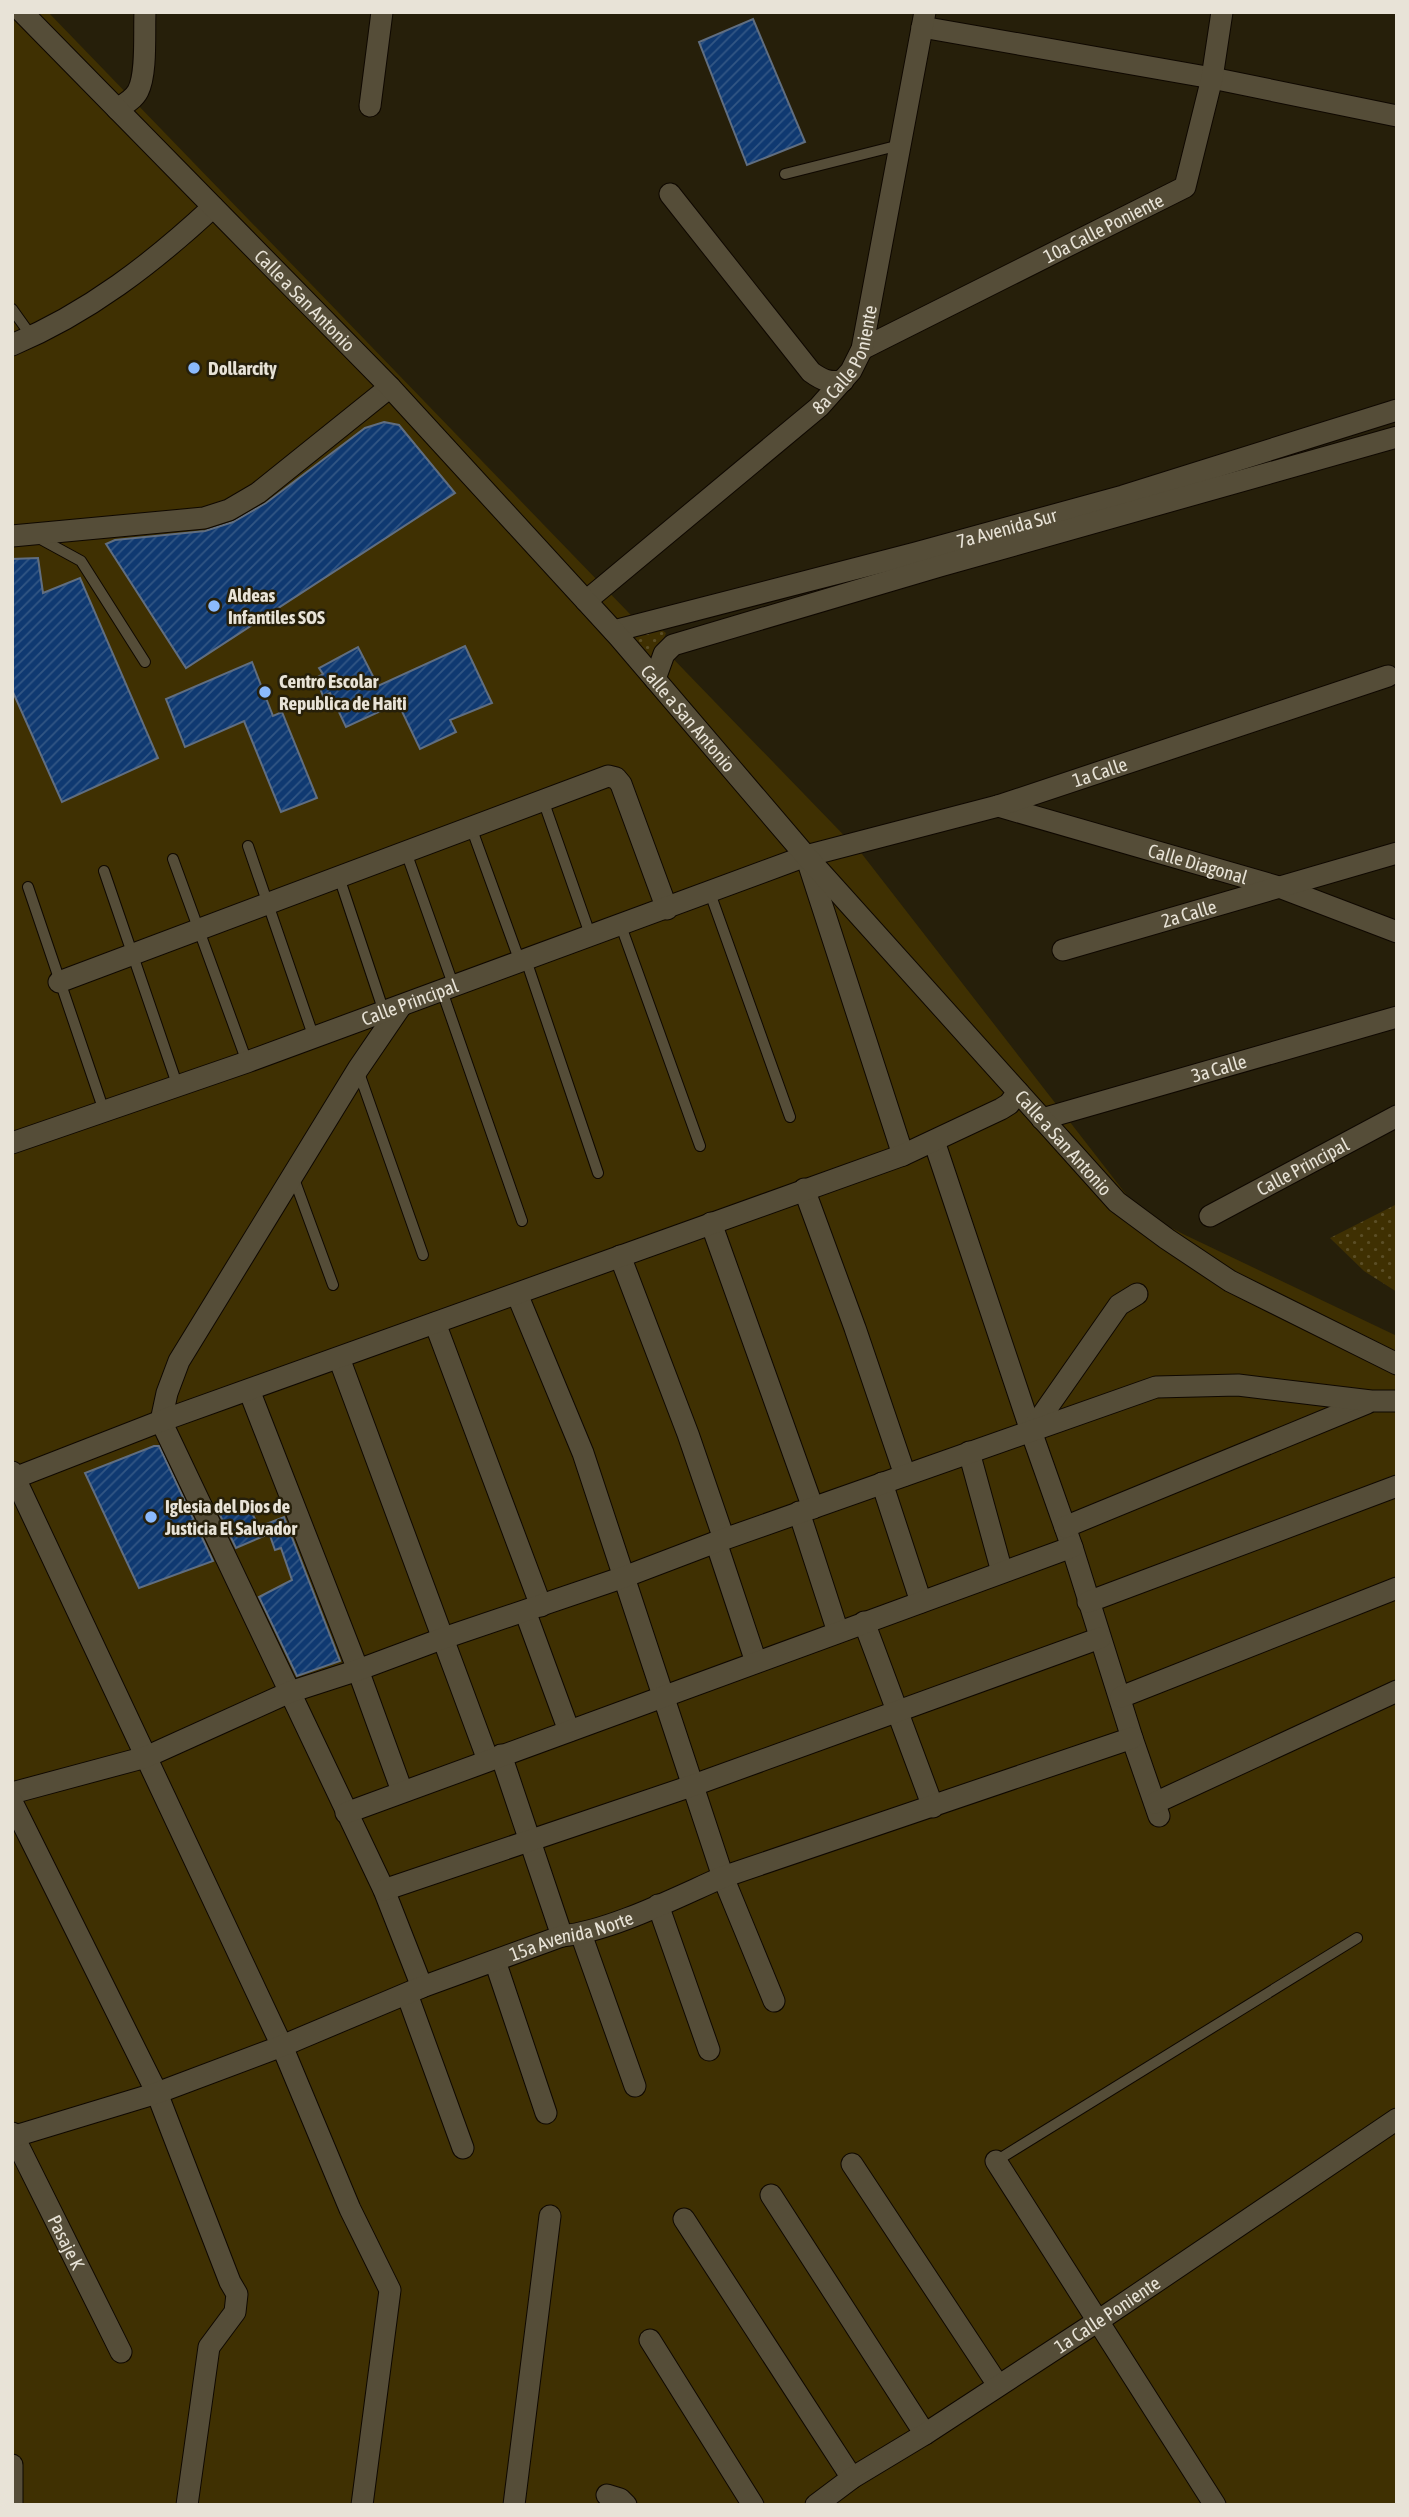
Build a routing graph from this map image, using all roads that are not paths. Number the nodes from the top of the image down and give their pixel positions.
1 (22, 12) edge
2 (145, 12) edge
3 (382, 12) edge
4 (1222, 12) edge
5 (924, 19) edge
6 (1212, 78) junction
7 (370, 106) dead end
8 (117, 109) junction
9 (1397, 116) edge
10 (900, 145) junction
11 (785, 174) dead end
12 (670, 194) dead end
13 (213, 207) junction
14 (12, 309) edge
15 (22, 341) edge
16 (862, 349) junction
17 (843, 382) junction
18 (390, 387) junction
19 (1397, 410) edge
20 (1397, 437) edge
21 (22, 535) edge
22 (586, 601) junction
23 (614, 631) junction
24 (145, 662) dead end
25 (1388, 677) dead end
26 (655, 680) junction
27 (543, 800) junction
28 (998, 806) junction
29 (471, 827) junction
30 (248, 846) dead end
31 (405, 852) junction
32 (1397, 853) edge
33 (806, 856) junction
34 (173, 859) dead end
35 (104, 871) dead end
36 (339, 877) junction
37 (28, 887) dead end
38 (1279, 887) junction
39 (709, 893) junction
40 (268, 904) junction
41 (667, 909) junction
42 (621, 926) junction
43 (198, 930) junction
44 (1397, 932) edge
45 (591, 937) junction
46 (1063, 950) dead end
47 (132, 954) junction
48 (523, 961) junction
49 (59, 982) junction
50 (448, 989) junction
51 (392, 1009) junction
52 (1397, 1017) edge
53 (314, 1038) junction
54 (247, 1062) junction
55 (358, 1069) junction
56 (178, 1087) junction
57 (1018, 1092) junction
58 (104, 1111) junction
59 (1397, 1116) edge
60 (790, 1117) dead end
61 (1042, 1119) junction
62 (934, 1141) junction
63 (12, 1143) edge
64 (700, 1146) dead end
65 (903, 1155) junction
66 (598, 1173) dead end
67 (292, 1175) junction
68 (804, 1189) junction
69 (1210, 1216) dead end
70 (522, 1221) dead end
71 (711, 1223) junction
72 (423, 1255) dead end
73 (620, 1256) junction
74 (333, 1285) dead end
75 (517, 1294) junction
76 (1137, 1294) dead end
77 (435, 1323) junction
78 (339, 1358) junction
79 (1397, 1364) edge
80 (249, 1390) junction
81 (1371, 1401) junction
82 (1397, 1401) edge
83 (161, 1421) junction
84 (1031, 1431) junction
85 (970, 1452) junction
86 (905, 1475) junction
87 (13, 1476) edge
88 (882, 1483) junction
89 (1397, 1486) edge
90 (806, 1510) junction
91 (1068, 1537) junction
92 (720, 1540) junction
93 (1002, 1572) junction
94 (624, 1577) junction
95 (1397, 1588) edge
96 (921, 1601) junction
97 (1088, 1602) junction
98 (533, 1608) junction
99 (864, 1622) junction
100 (838, 1632) junction
101 (1100, 1637) junction
102 (444, 1638) junction
103 (756, 1662) junction
104 (358, 1671) junction
105 (1397, 1691) edge
106 (290, 1692) junction
107 (663, 1697) junction
108 (1121, 1698) junction
109 (897, 1713) junction
110 (569, 1731) junction
111 (1132, 1738) junction
112 (146, 1757) junction
113 (495, 1757) junction
114 (694, 1785) junction
115 (402, 1791) junction
116 (12, 1793) edge
117 (12, 1802) edge
118 (933, 1807) junction
119 (346, 1812) junction
120 (530, 1840) junction
121 (723, 1877) junction
122 (384, 1890) junction
123 (658, 1905) junction
124 (572, 1935) junction
125 (1357, 1938) dead end
126 (495, 1961) junction
127 (414, 1991) junction
128 (774, 2001) dead end
129 (282, 2046) junction
130 (709, 2050) dead end
131 (635, 2086) dead end
132 (157, 2093) junction
133 (546, 2113) dead end
134 (1397, 2119) edge
135 (13, 2135) edge
136 (463, 2148) dead end
137 (996, 2161) joint
138 (852, 2164) dead end
139 (771, 2195) dead end
140 (550, 2216) dead end
141 (684, 2219) dead end
142 (1098, 2321) junction
143 (650, 2340) dead end
144 (121, 2352) dead end
145 (998, 2385) junction
146 (925, 2434) junction
147 (12, 2465) edge
148 (852, 2478) junction
149 (12, 2505) edge
150 (187, 2505) edge
151 (362, 2505) edge
152 (514, 2505) edge
153 (753, 2505) edge
154 (816, 2505) edge
155 (1215, 2505) edge

1 - 8 street, Calle a San Antonio
2 - 8 street
3 - 7 street
4 - 6 street, 10a Calle Poniente
5 - 6 street
5 - 10 street, 8a Calle Poniente
6 - 9 street
6 - 16 street, 10a Calle Poniente
8 - 13 street, Calle a San Antonio
10 - 11 lane
10 - 16 street, 8a Calle Poniente
12 - 17 street
13 - 15 street
13 - 18 street, Calle a San Antonio
14 - 15 lane
16 - 17 street, 8a Calle Poniente
17 - 22 street, 8a Calle Poniente
18 - 21 street
18 - 22 street, Calle a San Antonio
19 - 23 street, 7a Avenida Sur
20 - 26 street, 7a Avenida Sur
21 - 24 lane
22 - 23 street, Calle a San Antonio
23 - 26 street, Calle a San Antonio
25 - 28 street, 1a Calle
26 - 33 street, Calle a San Antonio
27 - 29 street
27 - 41 street
27 - 45 lane
28 - 33 street, 1a Calle
28 - 38 street, Calle Diagonal
29 - 31 street
29 - 48 lane
30 - 40 lane
31 - 36 street
31 - 50 lane
32 - 38 street, 2a Calle
33 - 39 street, Calle Principal
33 - 57 street, Calle a San Antonio
33 - 65 street
34 - 43 lane
35 - 47 lane
36 - 40 street
36 - 51 lane
37 - 49 lane
38 - 44 street, Calle Diagonal
38 - 46 street, 2a Calle
39 - 41 street, Calle Principal
39 - 60 lane
40 - 43 street
40 - 53 lane
41 - 42 street, Calle Principal
42 - 45 street, Calle Principal
42 - 64 lane
43 - 47 street
43 - 54 lane
45 - 48 street, Calle Principal
47 - 49 street
47 - 56 lane
48 - 50 street, Calle Principal
48 - 66 lane
49 - 58 lane
50 - 51 street, Calle Principal
50 - 70 lane
51 - 53 street, Calle Principal
51 - 55 street
52 - 61 street, 3a Calle
53 - 54 street, Calle Principal
54 - 56 street, Calle Principal
55 - 67 street
55 - 72 lane
56 - 58 street, Calle Principal
57 - 61 street, Calle a San Antonio
57 - 62 street
58 - 63 street, Calle Principal
59 - 69 street, Calle Principal
61 - 79 street, Calle a San Antonio
62 - 65 street
62 - 84 street
65 - 68 street
67 - 74 lane
67 - 83 street
68 - 71 street
68 - 86 street
71 - 73 street
71 - 90 street
73 - 75 street
73 - 92 street
75 - 77 street
75 - 94 street
76 - 84 street
77 - 78 street
77 - 98 street
78 - 80 street
78 - 102 street
80 - 83 street
80 - 104 street
81 - 82 street
81 - 84 street
81 - 91 street
83 - 87 street
83 - 106 street
84 - 85 street
84 - 91 street
85 - 86 street
85 - 93 street
86 - 88 street
87 - 112 street
88 - 90 street
88 - 96 street
89 - 97 street
90 - 92 street
90 - 100 street
91 - 93 street
91 - 97 street
92 - 94 street
92 - 103 street
93 - 96 street
94 - 98 street
94 - 107 street
95 - 108 street
96 - 99 street
97 - 101 street
98 - 102 street
98 - 110 street
99 - 100 street
99 - 109 street
100 - 103 street
101 - 108 street
101 - 109 street
102 - 104 street
102 - 113 street
103 - 107 street
104 - 106 street
104 - 115 street
105 - 111 street
106 - 112 street
106 - 119 street
107 - 110 street
107 - 114 street
108 - 111 street
109 - 114 street
109 - 118 street
110 - 113 street
111 - 118 street, 15a Avenida Norte
112 - 116 street
112 - 129 street
113 - 115 street
113 - 120 street
114 - 120 street
114 - 121 street
115 - 119 street
117 - 132 street
118 - 121 street, 15a Avenida Norte
119 - 122 street
120 - 122 street
120 - 124 street
121 - 123 street, 15a Avenida Norte
121 - 128 street
122 - 127 street
123 - 124 street, 15a Avenida Norte
123 - 130 street
124 - 126 street, 15a Avenida Norte
124 - 131 street
125 - 137 lane
126 - 127 street, 15a Avenida Norte
126 - 133 street
127 - 129 street, 15a Avenida Norte
127 - 136 street
129 - 132 street, 15a Avenida Norte
129 - 151 street
132 - 135 street, 15a Avenida Norte
132 - 150 street
134 - 142 street, 1a Calle Poniente
135 - 144 street, Pasaje K
137 - 142 street
138 - 145 street
139 - 146 street
140 - 152 street
141 - 148 street
142 - 145 street, 1a Calle Poniente
142 - 155 street
143 - 153 street
145 - 146 street, 1a Calle Poniente
146 - 148 street, 1a Calle Poniente
147 - 149 street
148 - 154 street, 1a Calle Poniente

